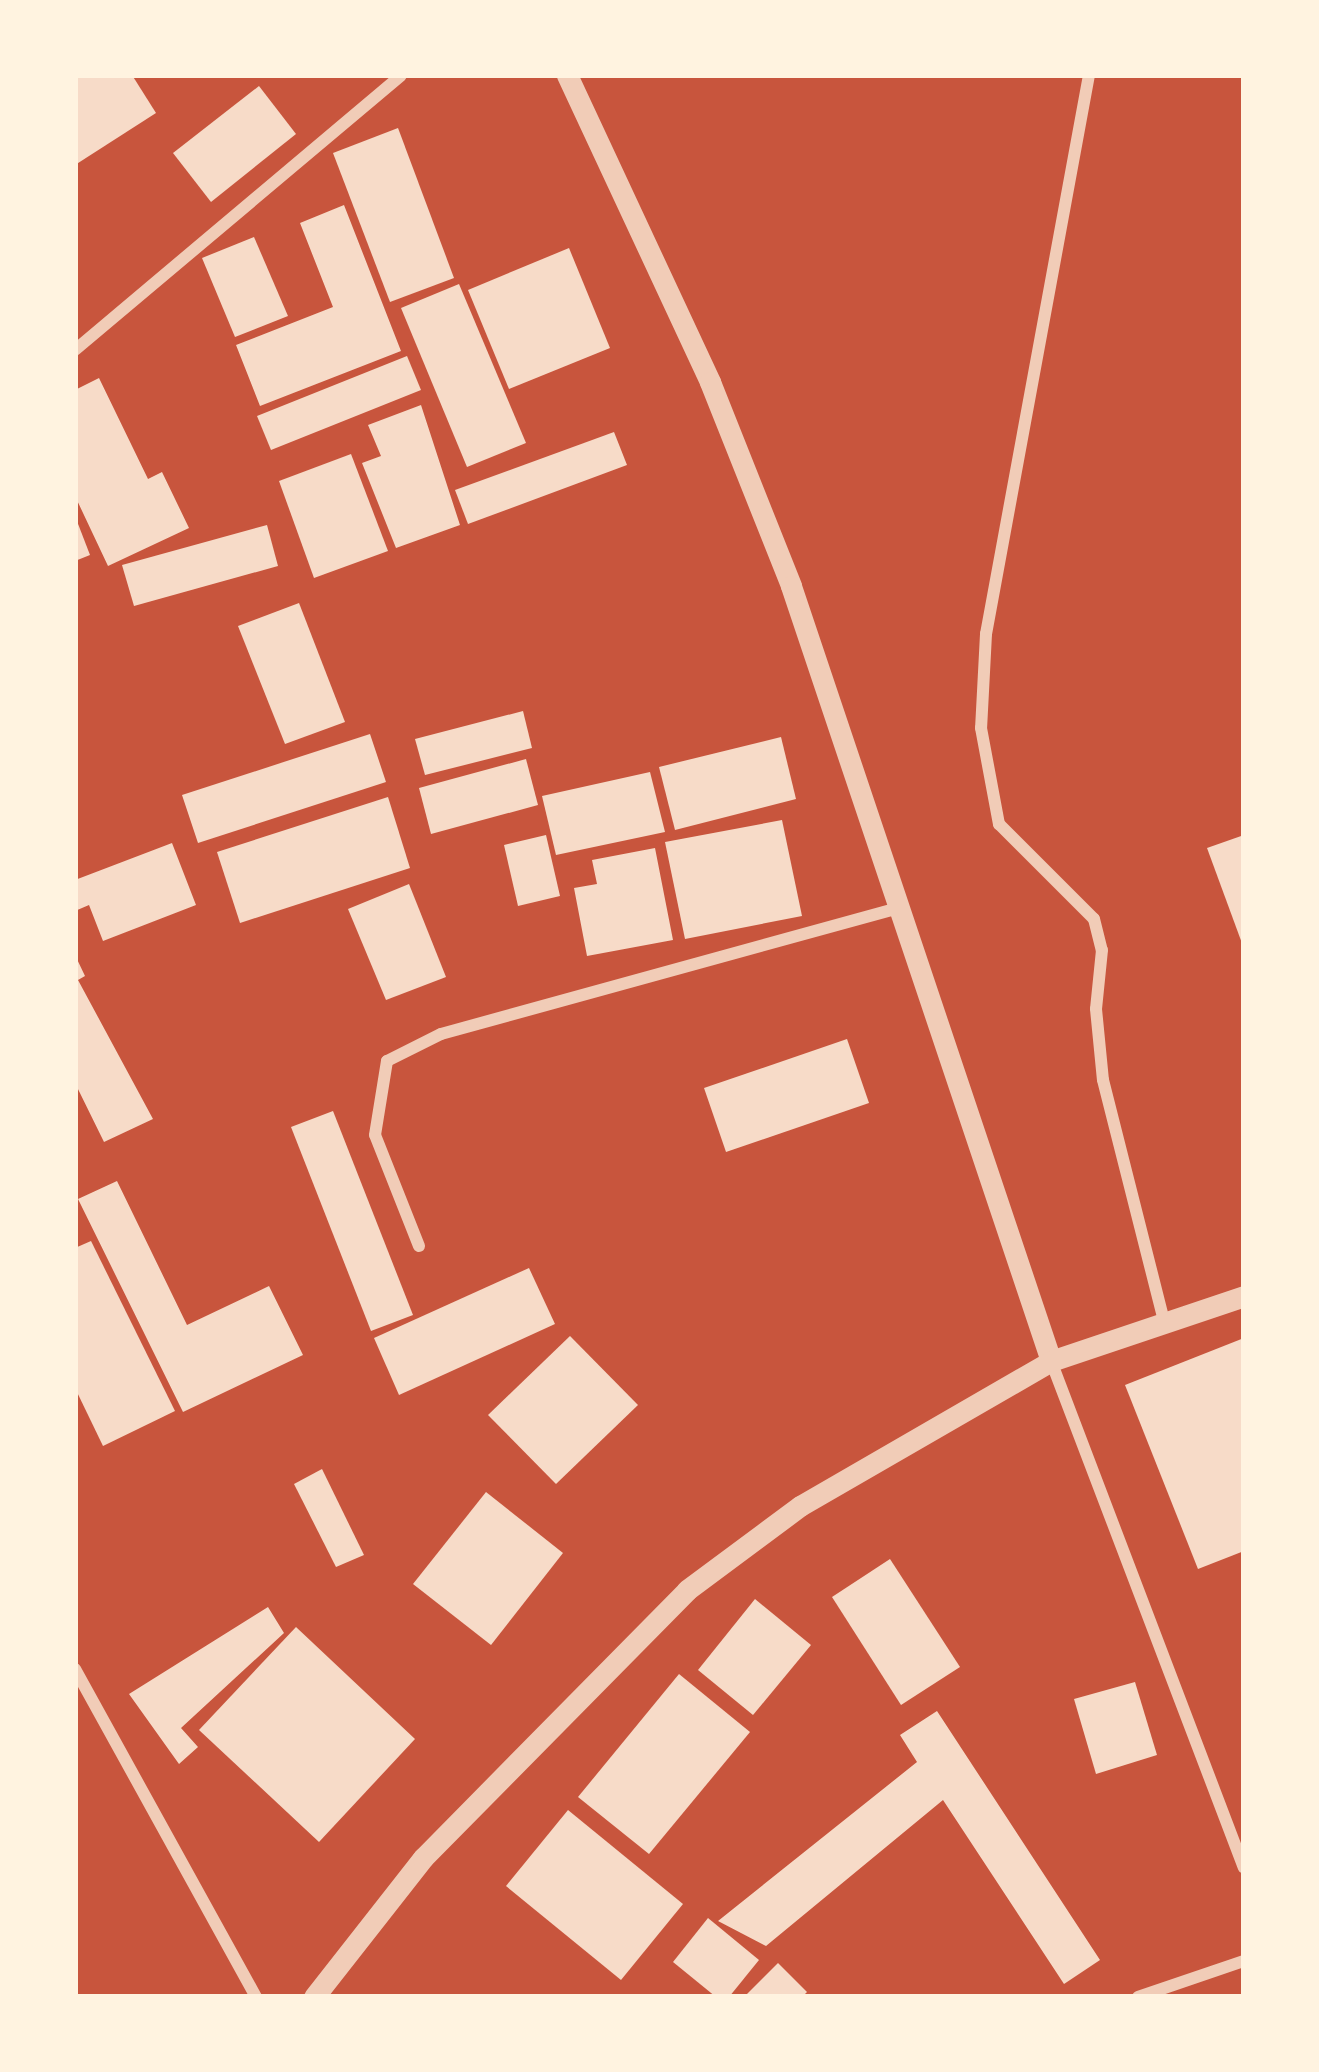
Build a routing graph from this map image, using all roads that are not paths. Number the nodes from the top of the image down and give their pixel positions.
1 (401, 75) edge
2 (567, 75) edge
3 (1089, 75) edge
4 (75, 350) edge
5 (900, 908) junction
6 (419, 1246) dead end
7 (1244, 1296) edge
8 (1164, 1322) junction
9 (1051, 1361) junction
10 (75, 1669) edge
11 (1244, 1868) edge
12 (1244, 1961) edge
13 (253, 1996) edge
14 (314, 1997) edge
15 (1138, 1997) edge

1 - 4 street
2 - 5 street
3 - 8 street
5 - 6 street
5 - 9 street
7 - 8 street
8 - 9 street
9 - 11 street
9 - 14 street
10 - 13 street
12 - 15 street

